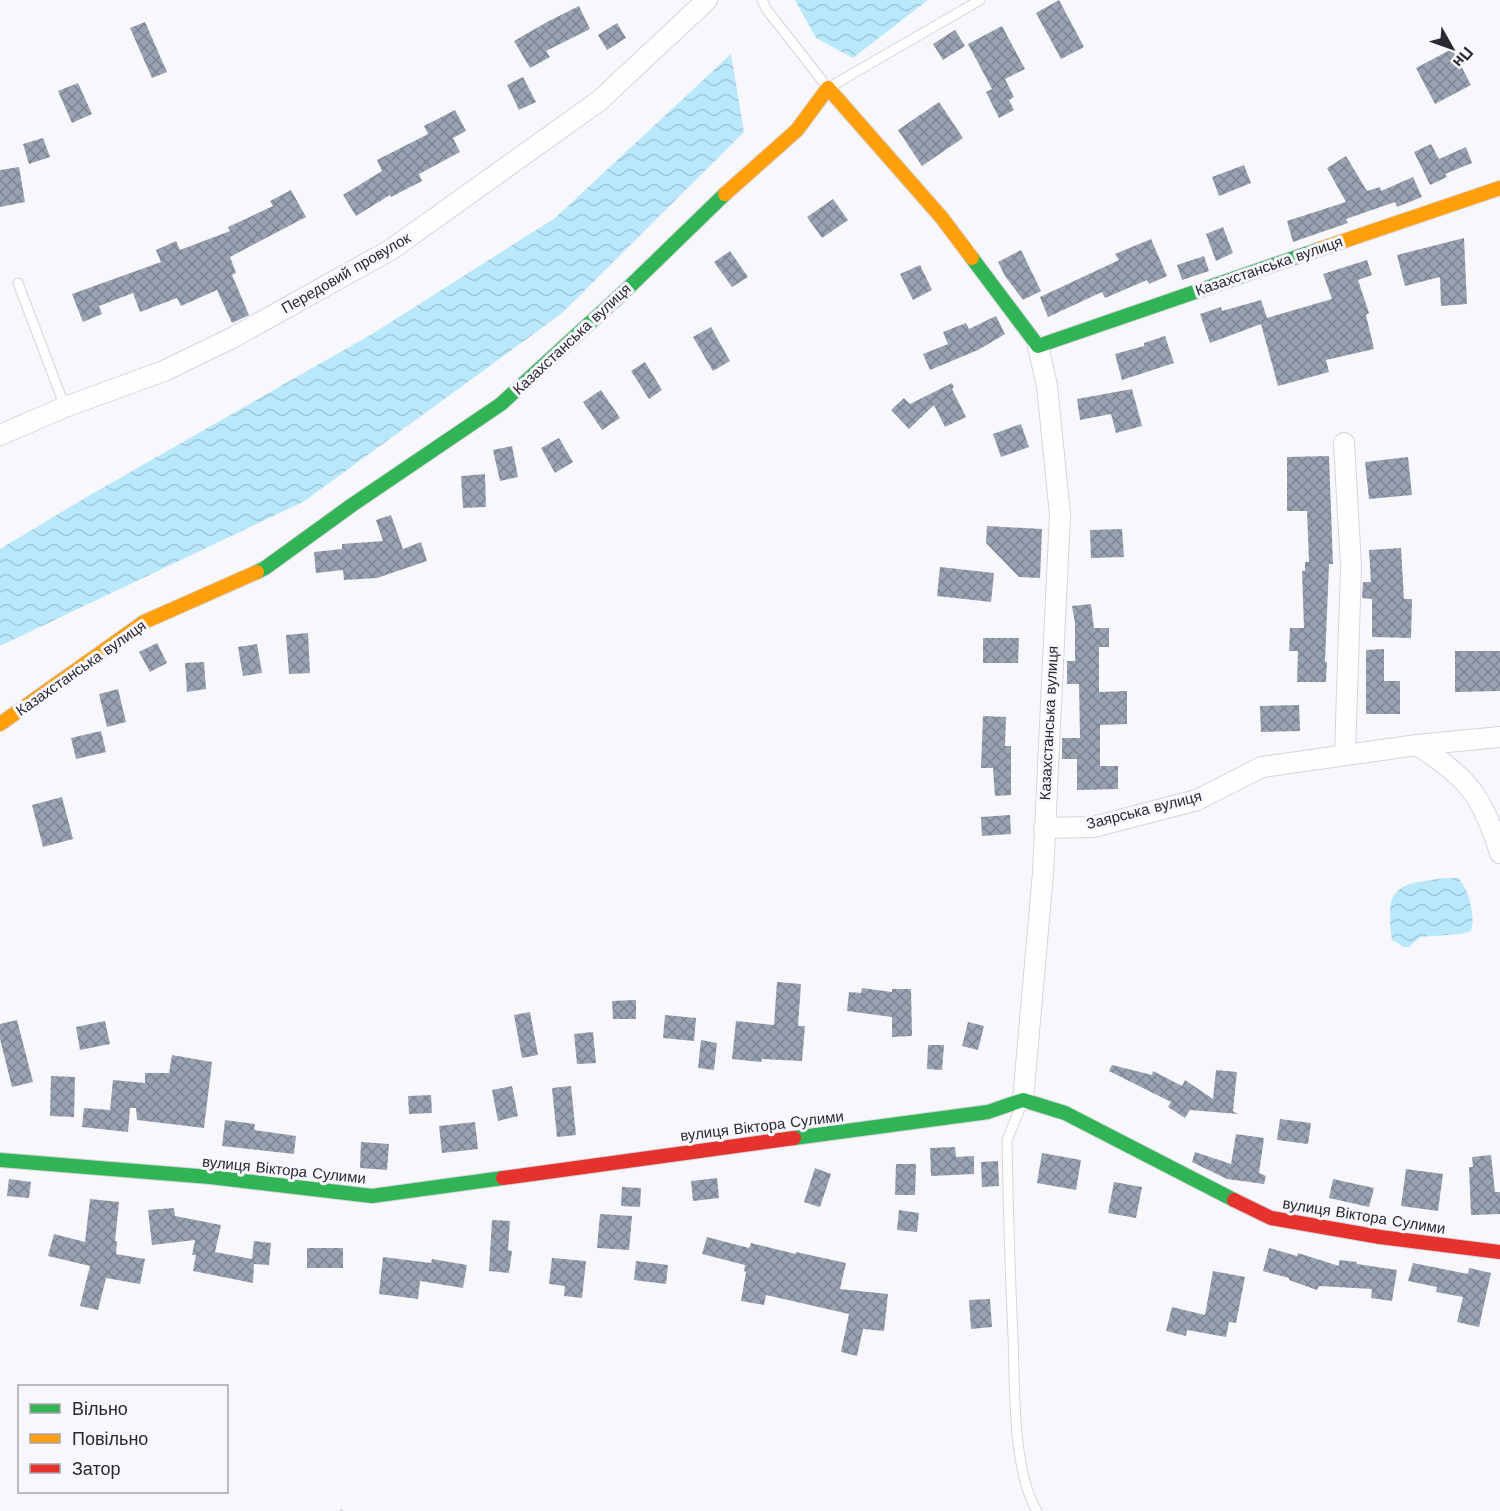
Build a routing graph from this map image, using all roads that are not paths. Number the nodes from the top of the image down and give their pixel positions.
1 (707, 0) edge
2 (762, 0) edge
3 (980, 0) edge
4 (828, 88) junction
5 (1500, 188) edge
6 (18, 283) dead end
7 (1038, 346) junction
8 (65, 407) junction
9 (0, 435) edge
10 (1344, 443) dead end
11 (0, 724) edge
12 (1500, 737) edge
13 (1417, 745) junction
14 (1345, 755) junction
15 (1044, 828) junction
16 (1500, 853) edge
17 (1023, 1100) junction
18 (0, 1160) edge
19 (1500, 1252) edge
20 (1037, 1511) edge

1 - 8 street, Передовий провулок
2 - 4 lane
3 - 4 lane
4 - 7 street, Казахстанська вулиця
4 - 11 street, Казахстанська вулиця
5 - 7 street, Казахстанська вулиця
6 - 8 lane
7 - 15 street, Казахстанська вулиця
8 - 9 street, Передовий провулок
10 - 14 street
12 - 13 street, Заярська вулиця
13 - 14 street, Заярська вулиця
13 - 16 street
14 - 15 street, Заярська вулиця
15 - 17 street, Казахстанська вулиця
17 - 18 street, вулиця Віктора Сулими
17 - 19 street, вулиця Віктора Сулими
17 - 20 lane

